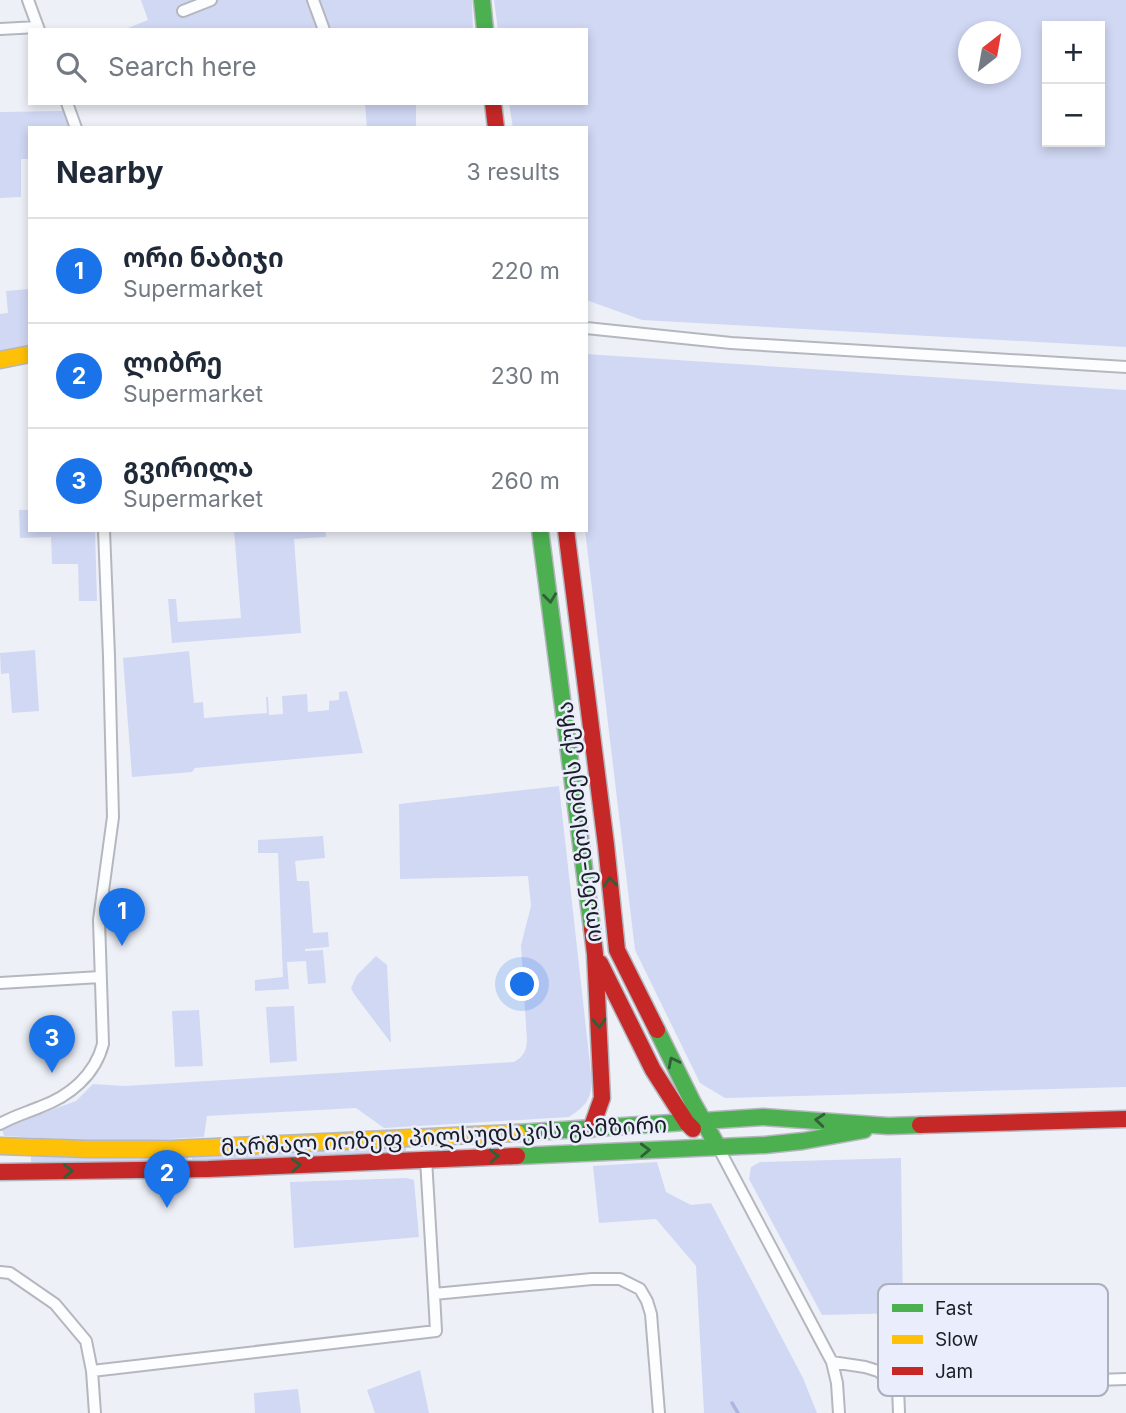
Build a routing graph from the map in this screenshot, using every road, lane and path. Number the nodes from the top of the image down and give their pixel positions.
1 (211, 0) edge
2 (313, 0) edge
3 (482, 0) edge
4 (31, 1) edge
5 (183, 11) dead end
6 (28, 28) edge
7 (38, 28) edge
8 (323, 28) edge
9 (485, 28) edge
10 (0, 29) edge
11 (68, 105) edge
12 (493, 105) edge
13 (75, 126) edge
14 (496, 126) edge
15 (588, 329) edge
16 (28, 354) edge
17 (0, 360) edge
18 (1126, 367) edge
19 (104, 532) edge
20 (540, 532) edge
21 (566, 532) edge
22 (615, 935) junction
23 (593, 938) junction
24 (596, 954) junction
25 (100, 976) junction
26 (0, 983) edge
27 (1126, 1119) edge
28 (705, 1122) junction
29 (687, 1123) junction
30 (0, 1124) edge
31 (888, 1126) junction
32 (591, 1129) junction
33 (425, 1137) junction
34 (0, 1146) edge
35 (718, 1147) junction
36 (426, 1159) junction
37 (0, 1172) edge
38 (0, 1272) edge
39 (434, 1294) junction
40 (832, 1362) junction
41 (92, 1371) junction
42 (878, 1371) edge
43 (1126, 1379) edge
44 (1108, 1380) edge
45 (95, 1413) edge
46 (659, 1413) edge
47 (839, 1413) edge

1 - 5 street
2 - 8 street
3 - 9 main road
4 - 7 street
6 - 10 street
11 - 13 street
12 - 14 main road
15 - 18 street
16 - 17 main road
19 - 25 street
20 -> 23 main road, იოანე-ზოსიმეს ქუჩა
22 -> 21 main road, იოანე-ზოსიმეს ქუჩა
22 - 23 main road
28 -> 22 main road, იოანე-ზოსიმეს ქუჩა
23 - 24 main road, იოანე-ზოსიმეს ქუჩა
24 - 29 main road, იოანე-ზოსიმეს ქუჩა
24 -> 32 main road, იოანე-ზოსიმეს ქუჩა
25 - 26 street
25 - 30 street
27 - 31 main road, მარშალ იოზეფ პილსუდსკის გამზირი
28 - 29 main road, მარშალ იოზეფ პილსუდსკის გამზირი
31 -> 28 main road, მარშალ იოზეფ პილსუდსკის გამზირი
28 - 35 main road, იოანე-ზოსიმეს ქუჩა
29 - 32 main road, მარშალ იოზეფ პილსუდსკის გამზირი
29 - 35 main road, იოანე-ზოსიმეს ქუჩა
31 - 35 main road, მარშალ იოზეფ პილსუდსკის გამზირი
32 - 33 main road, მარშალ იოზეფ პილსუდსკის გამზირი
33 - 34 main road, მარშალ იოზეფ პილსუდსკის გამზირი
33 - 36 main road
36 -> 35 main road, მარშალ იოზეფ პილსუდსკის გამზირი
35 - 40 street
37 -> 36 main road, მარშალ იოზეფ პილსუდსკის გამზირი
36 - 39 street
38 - 41 street
39 - 41 street
39 - 46 street
40 - 42 street
40 - 47 street
41 - 45 street
43 - 44 street

